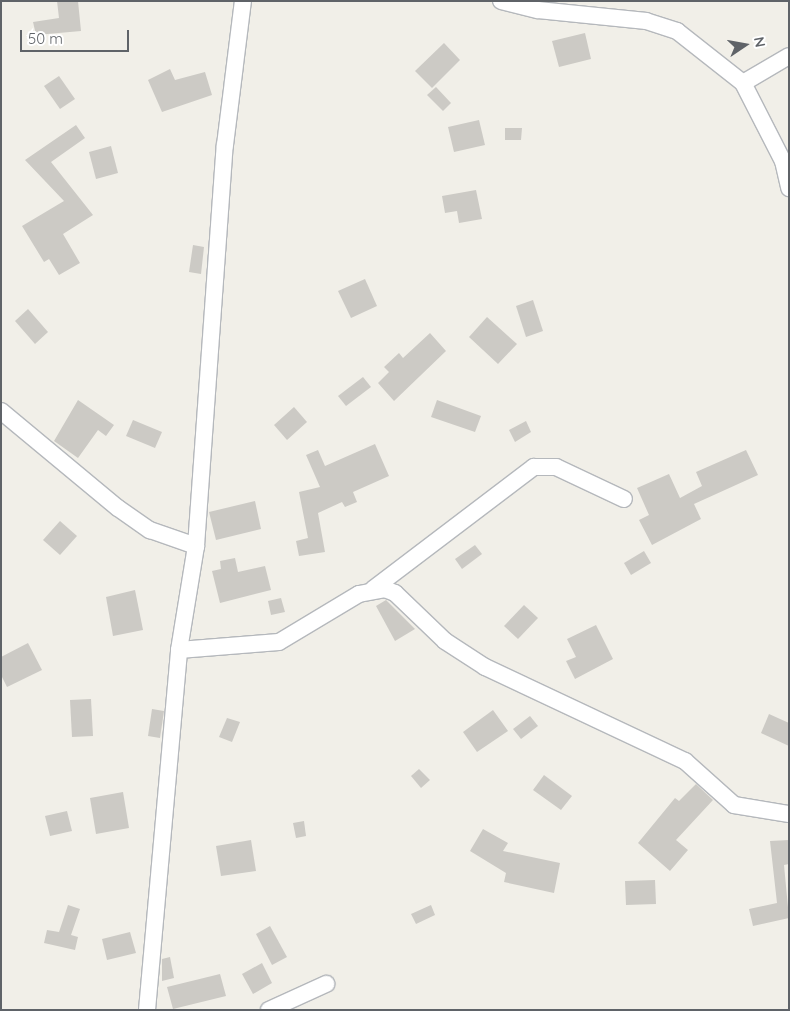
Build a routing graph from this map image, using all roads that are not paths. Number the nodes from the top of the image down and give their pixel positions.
1 (243, 1) edge
2 (501, 1) edge
3 (789, 56) edge
4 (743, 82) junction
5 (789, 188) edge
6 (1, 411) edge
7 (624, 499) dead end
8 (196, 546) junction
9 (373, 589) junction
10 (179, 650) junction
11 (789, 814) edge
12 (326, 984) dead end
13 (147, 1010) edge
14 (269, 1010) edge

1 - 8 street
2 - 4 street
3 - 4 street
4 - 5 street
6 - 8 street
7 - 9 street
8 - 10 street
9 - 10 street
9 - 11 street
10 - 13 street
12 - 14 street

